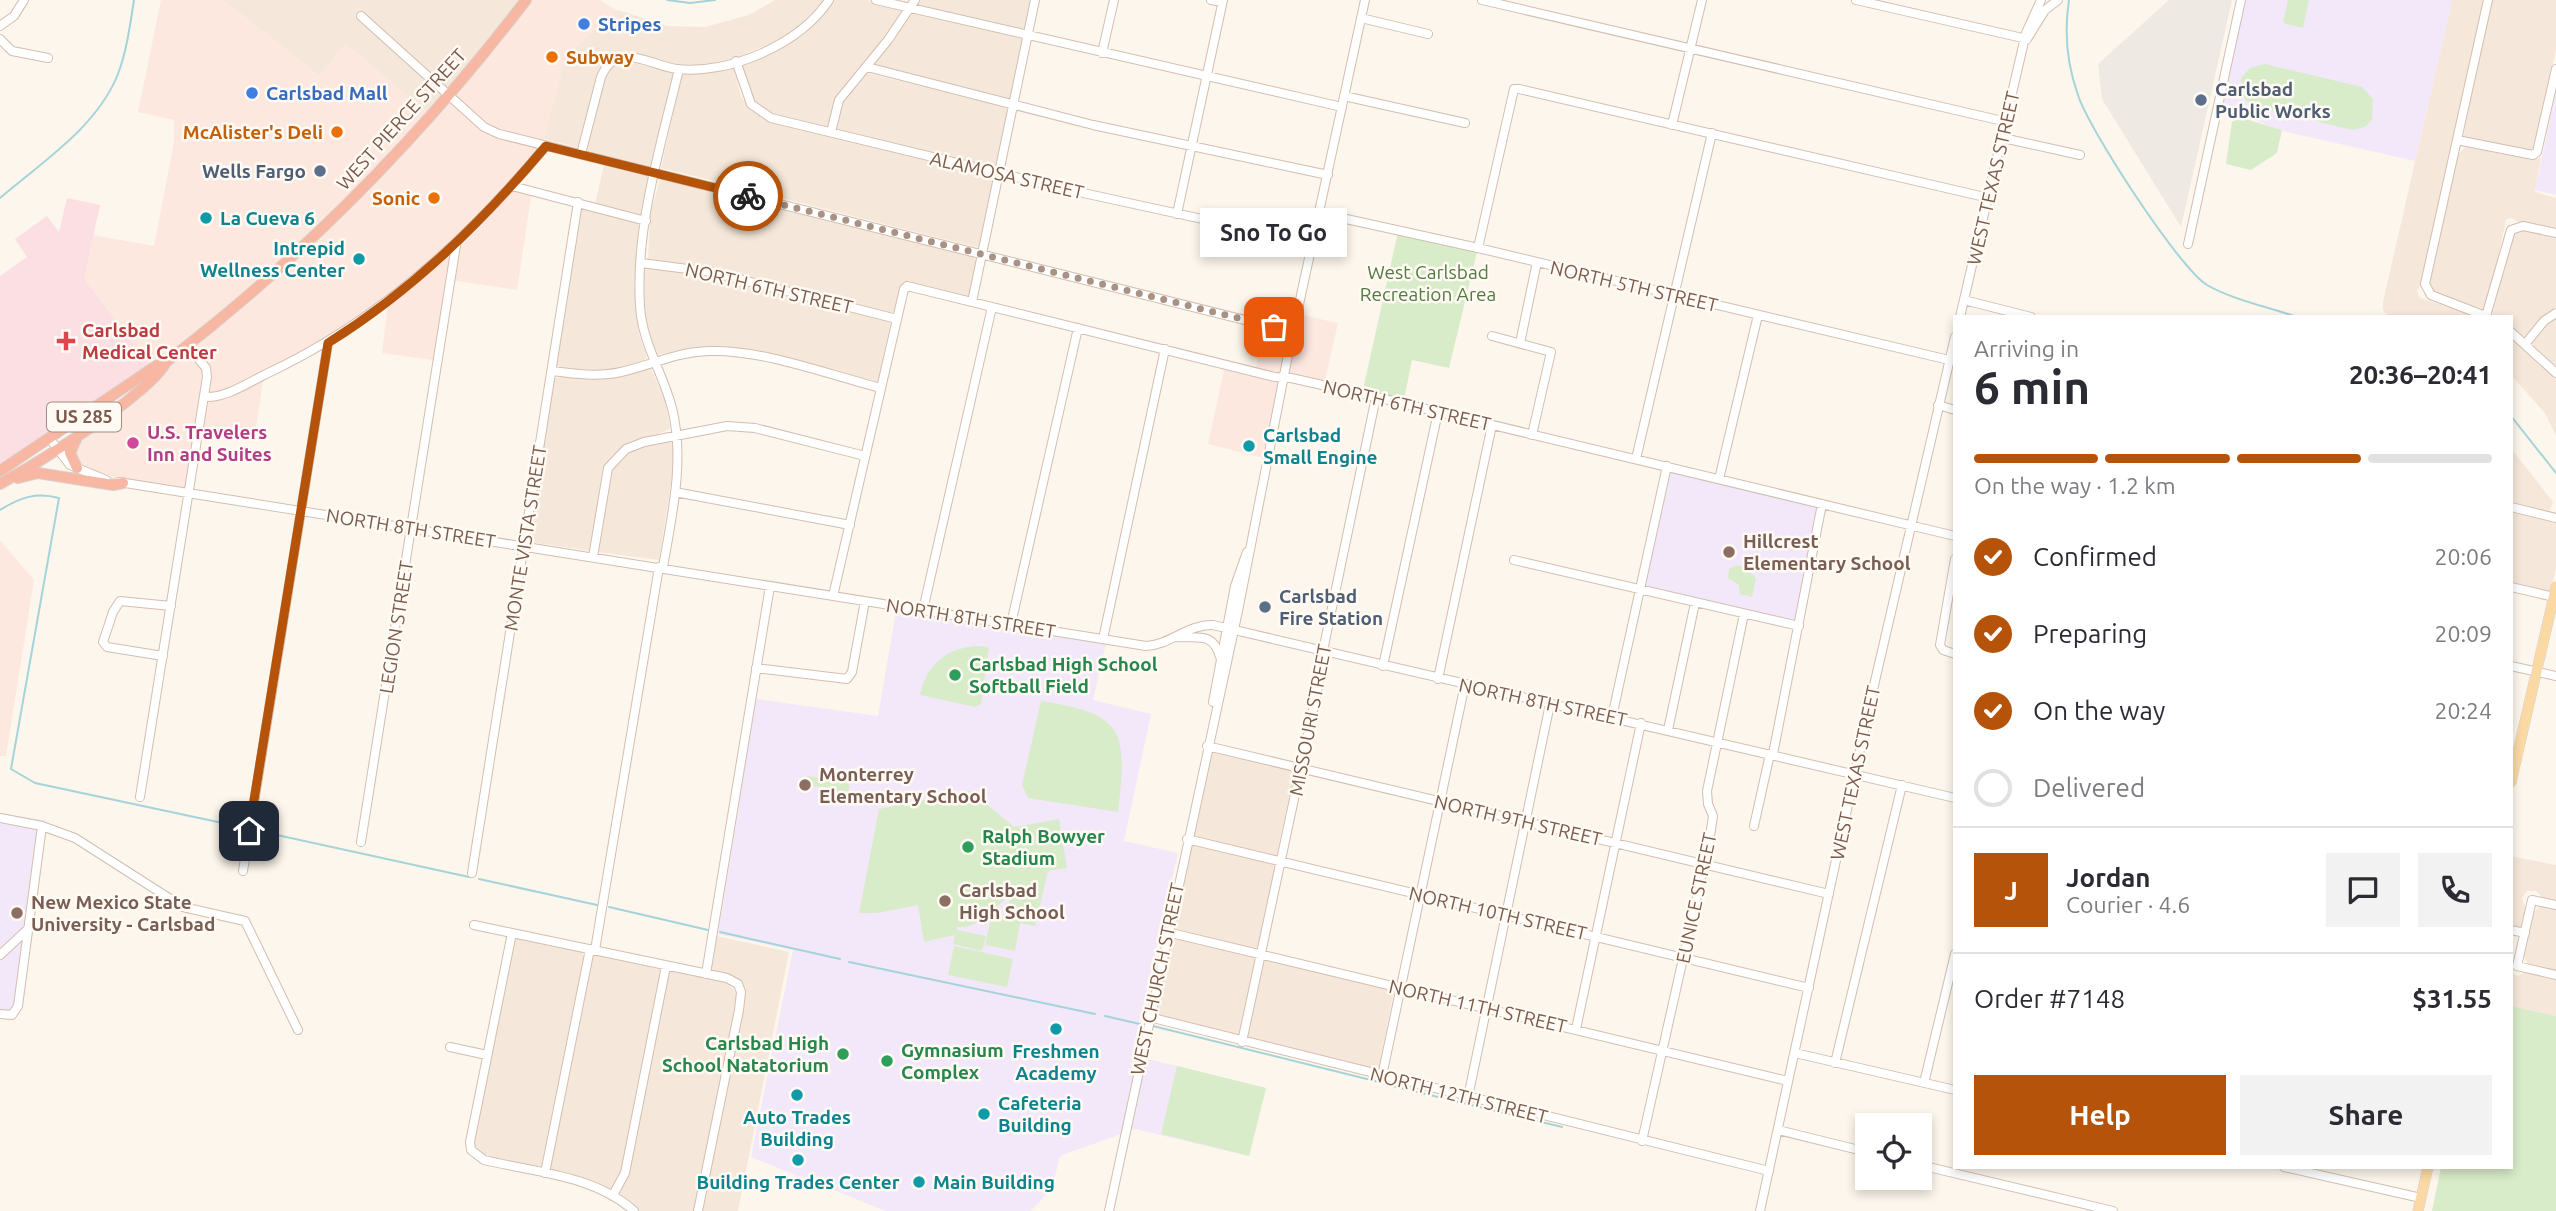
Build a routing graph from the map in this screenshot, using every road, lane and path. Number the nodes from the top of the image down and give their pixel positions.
1 (24, 0) edge
2 (526, 0) edge
3 (829, 0) edge
4 (876, 0) edge
5 (1035, 0) edge
6 (1114, 0) edge
7 (1211, 0) edge
8 (1365, 0) edge
9 (1482, 0) edge
10 (1702, 0) edge
11 (1856, 0) edge
12 (2041, 0) edge
13 (2058, 0) edge
14 (2241, 0) edge
15 (2488, 0) edge
16 (1222, 1) edge
17 (912, 4) edge
18 (361, 16) dead end
19 (1361, 18) junction
20 (0, 26) edge
21 (1428, 34) dead end
22 (1028, 37) junction
23 (0, 39) edge
24 (2027, 39) junction
25 (1690, 49) junction
26 (1102, 53) junction
27 (48, 58) dead end
28 (736, 61) junction
29 (867, 67) junction
30 (679, 69) junction
31 (2556, 69) edge
32 (1206, 78) junction
33 (450, 94) junction
34 (1344, 96) junction
35 (1013, 105) junction
36 (1342, 107) junction
37 (2007, 122) junction
38 (1465, 123) dead end
39 (1672, 125) junction
40 (831, 132) junction
41 (1712, 133) junction
42 (2003, 138) junction
43 (2458, 141) junction
44 (546, 146) junction
45 (1192, 147) junction
46 (581, 154) junction
47 (2080, 155) dead end
48 (655, 173) junction
49 (999, 174) junction
50 (1328, 175) junction
51 (512, 186) junction
52 (1989, 198) junction
53 (578, 202) junction
54 (1177, 214) junction
55 (1319, 214) junction
56 (646, 221) junction
57 (2556, 233) edge
58 (1312, 243) junction
59 (2188, 244) dead end
60 (456, 245) junction
61 (1478, 248) junction
62 (981, 255) junction
63 (1538, 262) junction
64 (641, 263) junction
65 (1674, 295) junction
66 (1964, 300) junction
67 (972, 302) junction
68 (992, 307) junction
69 (2556, 313) edge
70 (1758, 315) junction
71 (1960, 315) edge
72 (2023, 315) edge
73 (2485, 315) edge
74 (2487, 315) edge
75 (897, 319) junction
76 (1078, 328) junction
77 (1293, 332) junction
78 (2513, 333) edge
79 (1492, 336) dead end
80 (328, 343) junction
81 (1520, 343) junction
82 (2526, 343) junction
83 (1953, 345) edge
84 (188, 346) junction
85 (1165, 349) junction
86 (1949, 360) junction
87 (654, 361) junction
88 (166, 362) junction
89 (552, 371) junction
90 (2556, 373) edge
91 (1283, 379) junction
92 (881, 388) junction
93 (205, 397) junction
94 (1376, 397) junction
95 (1938, 405) junction
96 (1953, 409) edge
97 (1438, 412) junction
98 (1492, 425) junction
99 (78, 435) junction
100 (676, 435) junction
101 (1532, 435) junction
102 (56, 442) junction
103 (865, 456) junction
104 (1636, 459) junction
105 (1667, 466) junction
106 (76, 468) junction
107 (2, 479) edge
108 (1719, 479) junction
109 (123, 483) junction
110 (675, 492) junction
111 (189, 494) junction
112 (1822, 504) junction
113 (2513, 507) edge
114 (300, 511) junction
115 (2556, 518) edge
116 (850, 525) junction
117 (1910, 526) junction
118 (412, 529) junction
119 (1953, 536) edge
120 (523, 546) junction
121 (593, 556) junction
122 (1514, 560) dead end
123 (661, 567) junction
124 (1953, 570) edge
125 (771, 586) junction
126 (2513, 587) edge
127 (1639, 589) junction
128 (2555, 592) edge
129 (833, 596) junction
130 (865, 601) junction
131 (1695, 603) junction
132 (171, 606) junction
133 (923, 610) junction
134 (1744, 614) junction
135 (1011, 624) junction
136 (1799, 626) junction
137 (1230, 629) junction
138 (1176, 637) junction
139 (1103, 639) junction
140 (1324, 652) junction
141 (1953, 653) edge
142 (163, 656) junction
143 (1220, 659) junction
144 (1383, 666) junction
145 (2513, 666) edge
146 (757, 668) junction
147 (2535, 671) junction
148 (2556, 676) edge
149 (1438, 678) junction
150 (1465, 684) junction
151 (1550, 704) junction
152 (1612, 717) junction
153 (1641, 723) junction
154 (1668, 730) junction
155 (1717, 741) junction
156 (1207, 746) junction
157 (1772, 754) junction
158 (1301, 769) junction
159 (2513, 773) edge
160 (1855, 774) junction
161 (1902, 785) junction
162 (140, 797) dead end
163 (1953, 798) edge
164 (1440, 802) junction
165 (0, 818) edge
166 (1525, 822) junction
167 (1754, 825) dead end
168 (42, 826) junction
169 (1187, 839) junction
170 (361, 842) dead end
171 (1616, 844) junction
172 (1281, 862) junction
173 (1704, 864) junction
174 (243, 871) dead end
175 (472, 873) dead end
176 (1829, 894) junction
177 (1420, 895) junction
178 (2556, 905) edge
179 (1506, 915) junction
180 (474, 925) dead end
181 (29, 928) junction
182 (2513, 930) edge
183 (1167, 932) junction
184 (512, 933) junction
185 (2525, 933) junction
186 (1596, 936) junction
187 (592, 950) junction
188 (1262, 954) junction
189 (0, 955) edge
190 (1683, 958) junction
191 (1953, 962) edge
192 (667, 966) junction
193 (706, 974) junction
194 (2556, 975) edge
195 (1401, 988) junction
196 (1809, 988) junction
197 (1486, 1009) junction
198 (0, 1014) edge
199 (1149, 1017) junction
200 (1576, 1029) junction
201 (298, 1030) dead end
202 (1242, 1042) junction
203 (450, 1047) dead end
204 (1663, 1050) junction
205 (1795, 1053) junction
206 (487, 1055) junction
207 (1835, 1062) junction
208 (1382, 1076) junction
209 (1788, 1081) junction
210 (1924, 1083) junction
211 (1953, 1090) edge
212 (1468, 1097) junction
213 (1777, 1130) junction
214 (1642, 1141) junction
215 (1855, 1149) edge
216 (1932, 1168) edge
217 (2293, 1169) edge
218 (2428, 1169) edge
219 (1769, 1171) junction
220 (545, 1173) junction
221 (613, 1195) junction
222 (2421, 1198) junction
223 (634, 1211) edge
224 (698, 1211) edge
225 (1109, 1211) edge
226 (1760, 1211) edge
227 (2113, 1211) edge
228 (2418, 1211) edge

1 - 20 street
2 - 33 highway, WEST PIERCE STREET / US 285
3 - 28 street
4 - 17 street
5 - 22 street
6 - 26 street
7 - 16 street
8 - 19 street, WEST CHURCH STREET
9 - 25 street
10 - 25 street
11 - 24 street
12 - 24 street, WEST TEXAS STREET
13 - 24 street, WEST TEXAS STREET
14 - 59 street
15 - 43 street
16 - 32 street
17 - 22 street
17 - 29 street
18 - 33 street
19 - 21 street
19 - 34 street, WEST CHURCH STREET
22 - 26 street
22 - 35 street
23 - 27 street
24 - 37 street, WEST TEXAS STREET
25 - 37 street
25 - 39 street
26 - 32 street
28 - 30 street
28 - 40 street, ALAMOSA STREET
29 - 35 street
29 - 40 street
30 - 46 street
30 - 48 street
31 - 43 street
32 - 36 street
32 - 45 street
33 - 44 street
33 - 84 highway, WEST PIERCE STREET / US 285
34 - 36 street, WEST CHURCH STREET
34 - 38 street
35 - 45 street
35 - 49 street
36 - 50 street, WEST CHURCH STREET
37 - 42 street, WEST TEXAS STREET
39 - 41 street
39 - 61 street
40 - 49 street, ALAMOSA STREET
41 - 52 street
41 - 65 street
42 - 47 street
42 - 52 street, WEST TEXAS STREET
43 - 73 street
44 - 46 street
44 - 51 street
45 - 50 street
45 - 54 street
46 - 48 street
48 - 56 street
48 - 62 street
49 - 54 street, ALAMOSA STREET
49 - 62 street
50 - 55 street, WEST CHURCH STREET
51 - 53 street
51 - 60 street
52 - 66 street, WEST TEXAS STREET
53 - 56 street
53 - 89 street, MONTE VISTA STREET
54 - 58 street, ALAMOSA STREET
55 - 58 street, WEST CHURCH STREET
55 - 61 street, NORTH 5TH STREET
56 - 64 street
57 - 74 street
58 - 77 street, WEST CHURCH STREET
60 - 80 street
60 - 118 street, LEGION STREET
61 - 63 street, NORTH 5TH STREET
62 - 67 street
62 - 77 street
63 - 65 street, NORTH 5TH STREET
63 - 81 street
64 - 75 street, NORTH 6TH STREET
64 - 87 street
65 - 70 street, NORTH 5TH STREET
65 - 104 street
66 - 71 street, WEST TEXAS STREET
66 - 72 street
67 - 68 street, NORTH 6TH STREET
67 - 75 street, NORTH 6TH STREET
68 - 76 street, NORTH 6TH STREET
68 - 133 street
69 - 82 street
70 - 86 street, NORTH 5TH STREET
70 - 108 street
75 - 92 street
76 - 85 street, NORTH 6TH STREET
76 - 135 street
77 - 91 street, WEST CHURCH STREET
78 - 82 street
79 - 81 street
80 - 93 street
80 - 114 street
81 - 101 street
82 - 90 street
83 - 86 street, WEST TEXAS STREET
84 - 88 highway, WEST PIERCE STREET / US 285
84 - 93 street
85 - 91 street, NORTH 6TH STREET
85 - 139 street
86 - 95 street, WEST TEXAS STREET
87 - 89 street
87 - 92 street
87 - 100 street
88 - 99 highway, WEST PIERCE STREET / US 285
88 - 102 highway, WEST PIERCE STREET / US 285
89 - 120 street, MONTE VISTA STREET
91 - 94 street, NORTH 6TH STREET
91 - 137 street, WEST CHURCH STREET
92 - 103 street
93 - 111 street
94 - 97 street, NORTH 6TH STREET
94 - 140 street, MISSOURI STREET
95 - 96 street
95 - 117 street, WEST TEXAS STREET
97 - 98 street, NORTH 6TH STREET
97 - 144 street
98 - 101 street, NORTH 6TH STREET
98 - 149 street
99 - 102 highway, WEST PIERCE STREET / US 285
99 - 106 highway
100 - 103 street
100 - 110 street
100 - 121 street
101 - 104 street, NORTH 6TH STREET
102 - 106 street, NORTH 8TH STREET
102 - 107 highway, WEST PIERCE STREET / US 285
103 - 116 street
104 - 105 street, NORTH 6TH STREET
105 - 108 street, NORTH 6TH STREET
105 - 127 street
106 - 109 street, NORTH 8TH STREET
107 - 109 highway
108 - 112 street, NORTH 6TH STREET
109 - 111 street, NORTH 8TH STREET
110 - 116 street
110 - 123 street
111 - 114 street, NORTH 8TH STREET
111 - 132 street
112 - 117 street, NORTH 6TH STREET
112 - 136 street
113 - 115 street
114 - 118 street, NORTH 8TH STREET
114 - 174 street
116 - 129 street
117 - 119 street, NORTH 6TH STREET
117 - 160 street, WEST TEXAS STREET
118 - 120 street, NORTH 8TH STREET
118 - 170 street, LEGION STREET
120 - 121 street, NORTH 8TH STREET
120 - 175 street, MONTE VISTA STREET
121 - 123 street, NORTH 8TH STREET
122 - 127 street
123 - 125 street, NORTH 8TH STREET
123 - 187 street
124 - 141 street
125 - 129 street, NORTH 8TH STREET
125 - 146 street
126 - 128 street
127 - 131 street
127 - 152 street
128 - 147 main road
129 - 130 street, NORTH 8TH STREET
130 - 133 street, NORTH 8TH STREET
130 - 146 street
131 - 134 street
131 - 154 street
132 - 142 street
132 - 142 street
133 - 135 street, NORTH 8TH STREET
134 - 136 street
134 - 155 street, EUNICE STREET
135 - 139 street, NORTH 8TH STREET
136 - 157 street
137 - 138 street, NORTH 8TH STREET
137 - 140 street, NORTH 8TH STREET
137 - 143 street, WEST CHURCH STREET
137 - 156 street, WEST CHURCH STREET
138 - 139 street, NORTH 8TH STREET
138 - 143 street
140 - 144 street, NORTH 8TH STREET
140 - 158 street, MISSOURI STREET
142 - 162 street
143 - 156 street, WEST CHURCH STREET
144 - 149 street, NORTH 8TH STREET
145 - 147 street
146 - 193 street
147 - 148 street
147 - 159 main road
149 - 150 street, NORTH 8TH STREET
150 - 151 street, NORTH 8TH STREET
150 - 164 street
151 - 152 street, NORTH 8TH STREET
151 - 166 street
152 - 153 street, NORTH 8TH STREET
153 - 154 street, NORTH 8TH STREET
153 - 171 street
154 - 155 street, NORTH 8TH STREET
155 - 157 street, NORTH 8TH STREET
155 - 173 street, EUNICE STREET
156 - 158 street, NORTH 9TH STREET
156 - 169 street, WEST CHURCH STREET
157 - 160 street, NORTH 8TH STREET
157 - 167 street
158 - 164 street, NORTH 9TH STREET
158 - 172 street, MISSOURI STREET
160 - 161 street, NORTH 8TH STREET
160 - 176 street, WEST TEXAS STREET
161 - 163 street, NORTH 8TH STREET
161 - 207 street
164 - 166 street, NORTH 9TH STREET
164 - 177 street
165 - 168 street
166 - 171 street, NORTH 9TH STREET
166 - 179 street
168 - 181 street
168 - 201 street
169 - 172 street, NORTH 10TH STREET
169 - 183 street, WEST CHURCH STREET
171 - 173 street, NORTH 9TH STREET
171 - 186 street
172 - 177 street, NORTH 10TH STREET
172 - 188 street, MISSOURI STREET
173 - 176 street, NORTH 9TH STREET
173 - 190 street, EUNICE STREET
176 - 196 street, WEST TEXAS STREET
177 - 179 street, NORTH 10TH STREET
177 - 195 street
178 - 185 street
179 - 186 street, NORTH 10TH STREET
179 - 197 street
180 - 184 street
181 - 189 street
181 - 198 street
182 - 185 street
183 - 188 street, NORTH 11TH STREET
183 - 199 street, WEST CHURCH STREET
184 - 187 street
184 - 206 street
185 - 194 street
186 - 190 street, NORTH 10TH STREET
186 - 200 street
187 - 192 street
187 - 220 street
188 - 195 street, NORTH 11TH STREET
188 - 202 street, MISSOURI STREET
190 - 196 street, NORTH 10TH STREET
190 - 204 street, EUNICE STREET
191 - 210 street
192 - 193 street
192 - 221 street
193 - 224 street
195 - 197 street, NORTH 11TH STREET
195 - 208 street
196 - 205 street, WEST TEXAS STREET
197 - 200 street, NORTH 11TH STREET
197 - 212 street
199 - 202 street, NORTH 12TH STREET
199 - 225 street, WEST CHURCH STREET
200 - 204 street, NORTH 11TH STREET
202 - 208 street, NORTH 12TH STREET
203 - 206 street
204 - 209 street, NORTH 11TH STREET
204 - 214 street, EUNICE STREET
205 - 207 street
205 - 209 street, WEST TEXAS STREET
206 - 220 street
207 - 210 street
208 - 212 street, NORTH 12TH STREET
209 - 213 street, WEST TEXAS STREET
210 - 211 street
212 - 214 street, NORTH 12TH STREET
213 - 215 street
213 - 219 street, WEST TEXAS STREET
214 - 219 street, NORTH 12TH STREET
216 - 227 street
217 - 222 street
218 - 222 main road
219 - 226 street, WEST TEXAS STREET
220 - 221 street
221 - 223 street
222 - 228 main road

